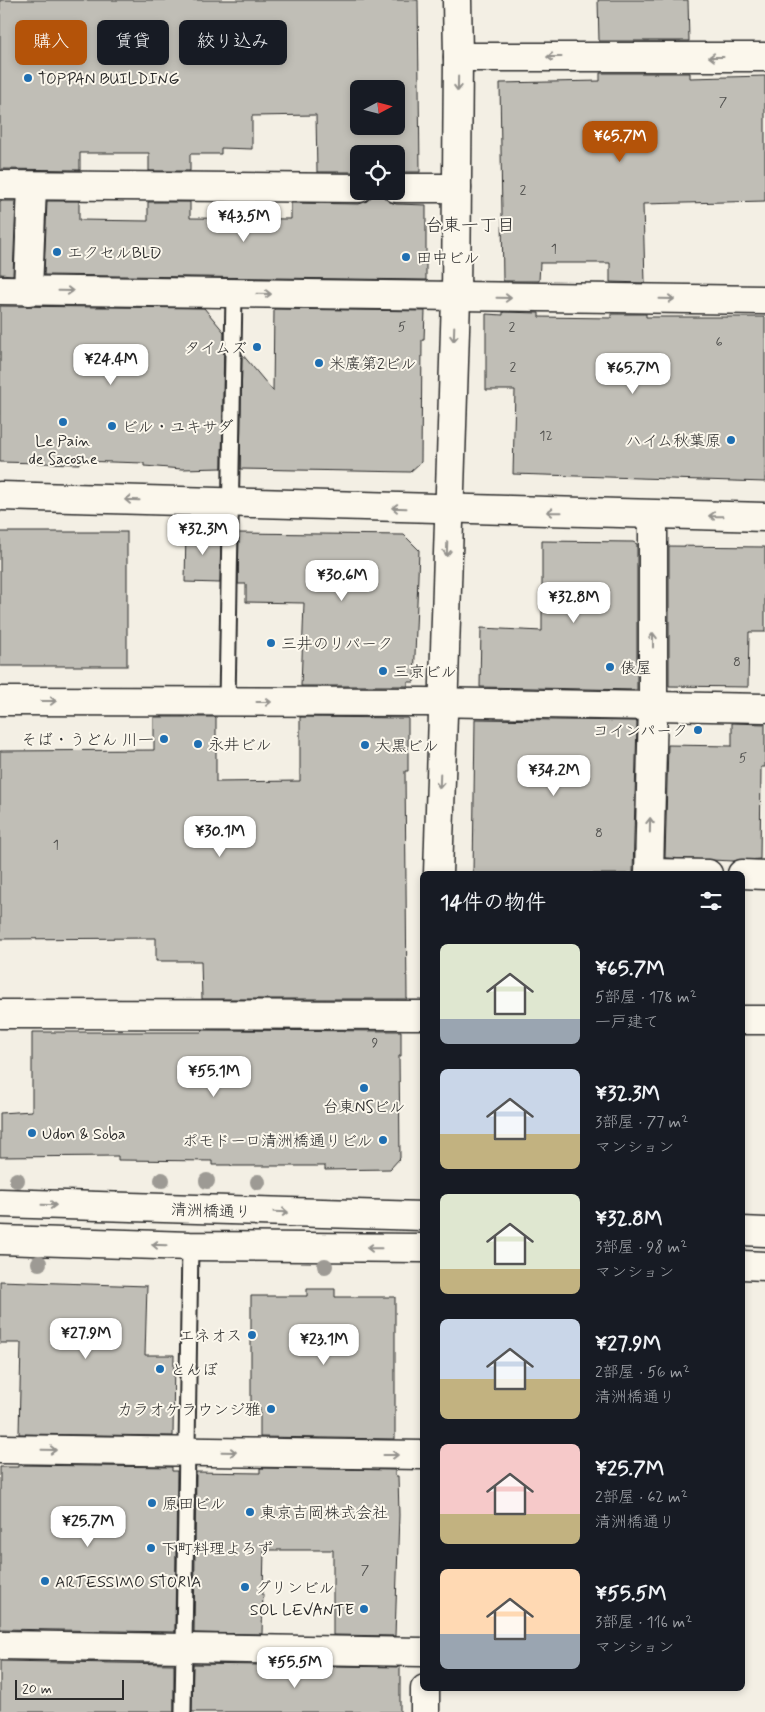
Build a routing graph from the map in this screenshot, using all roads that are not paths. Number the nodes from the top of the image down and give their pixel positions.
1 (457, 0) edge
2 (458, 57) junction
3 (765, 57) edge
4 (0, 186) edge
5 (32, 186) junction
6 (350, 188) edge
7 (405, 188) edge
8 (457, 188) junction
9 (0, 290) edge
10 (28, 291) junction
11 (234, 294) junction
12 (456, 298) junction
13 (765, 300) edge
14 (0, 496) edge
15 (230, 503) junction
16 (448, 510) junction
17 (653, 515) junction
18 (765, 517) edge
19 (0, 701) edge
20 (227, 702) junction
21 (442, 702) junction
22 (653, 706) junction
23 (765, 708) edge
24 (438, 871) edge
25 (649, 871) edge
26 (745, 874) edge
27 (765, 875) edge
28 (0, 1014) edge
29 (420, 1015) edge
30 (745, 1020) edge
31 (765, 1020) edge
32 (0, 1203) edge
33 (420, 1216) edge
34 (745, 1231) edge
35 (765, 1232) edge
36 (0, 1240) edge
37 (190, 1246) junction
38 (420, 1248) edge
39 (745, 1265) edge
40 (765, 1266) edge
41 (0, 1449) edge
42 (187, 1452) junction
43 (420, 1455) edge
44 (0, 1645) edge
45 (184, 1648) junction
46 (420, 1652) edge
47 (425, 1691) edge
48 (183, 1712) edge
49 (425, 1712) edge

1 - 2 street
3 -> 2 street
2 -> 8 street
4 - 5 street
5 - 6 street
5 - 10 street
7 - 8 street
8 - 12 street
9 - 10 street
10 -> 11 street
11 -> 12 street
11 - 15 lane
12 -> 13 street
12 -> 16 street
15 -> 14 street
16 -> 15 street
15 - 20 lane
17 -> 16 street
16 -> 21 street
18 -> 17 street
22 -> 17 street
19 -> 20 street
20 -> 21 street
21 - 22 street
21 -> 24 street
22 - 23 street
25 -> 22 street
26 - 27 street
28 - 29 street
30 - 31 street
32 -> 33 street, 清洲橋通り
34 - 35 street
37 -> 36 street
38 -> 37 street
37 - 42 lane
39 - 40 street
41 -> 42 street
42 -> 43 street
42 - 45 lane
44 - 45 street
45 - 46 street
45 - 48 lane
47 - 49 street

